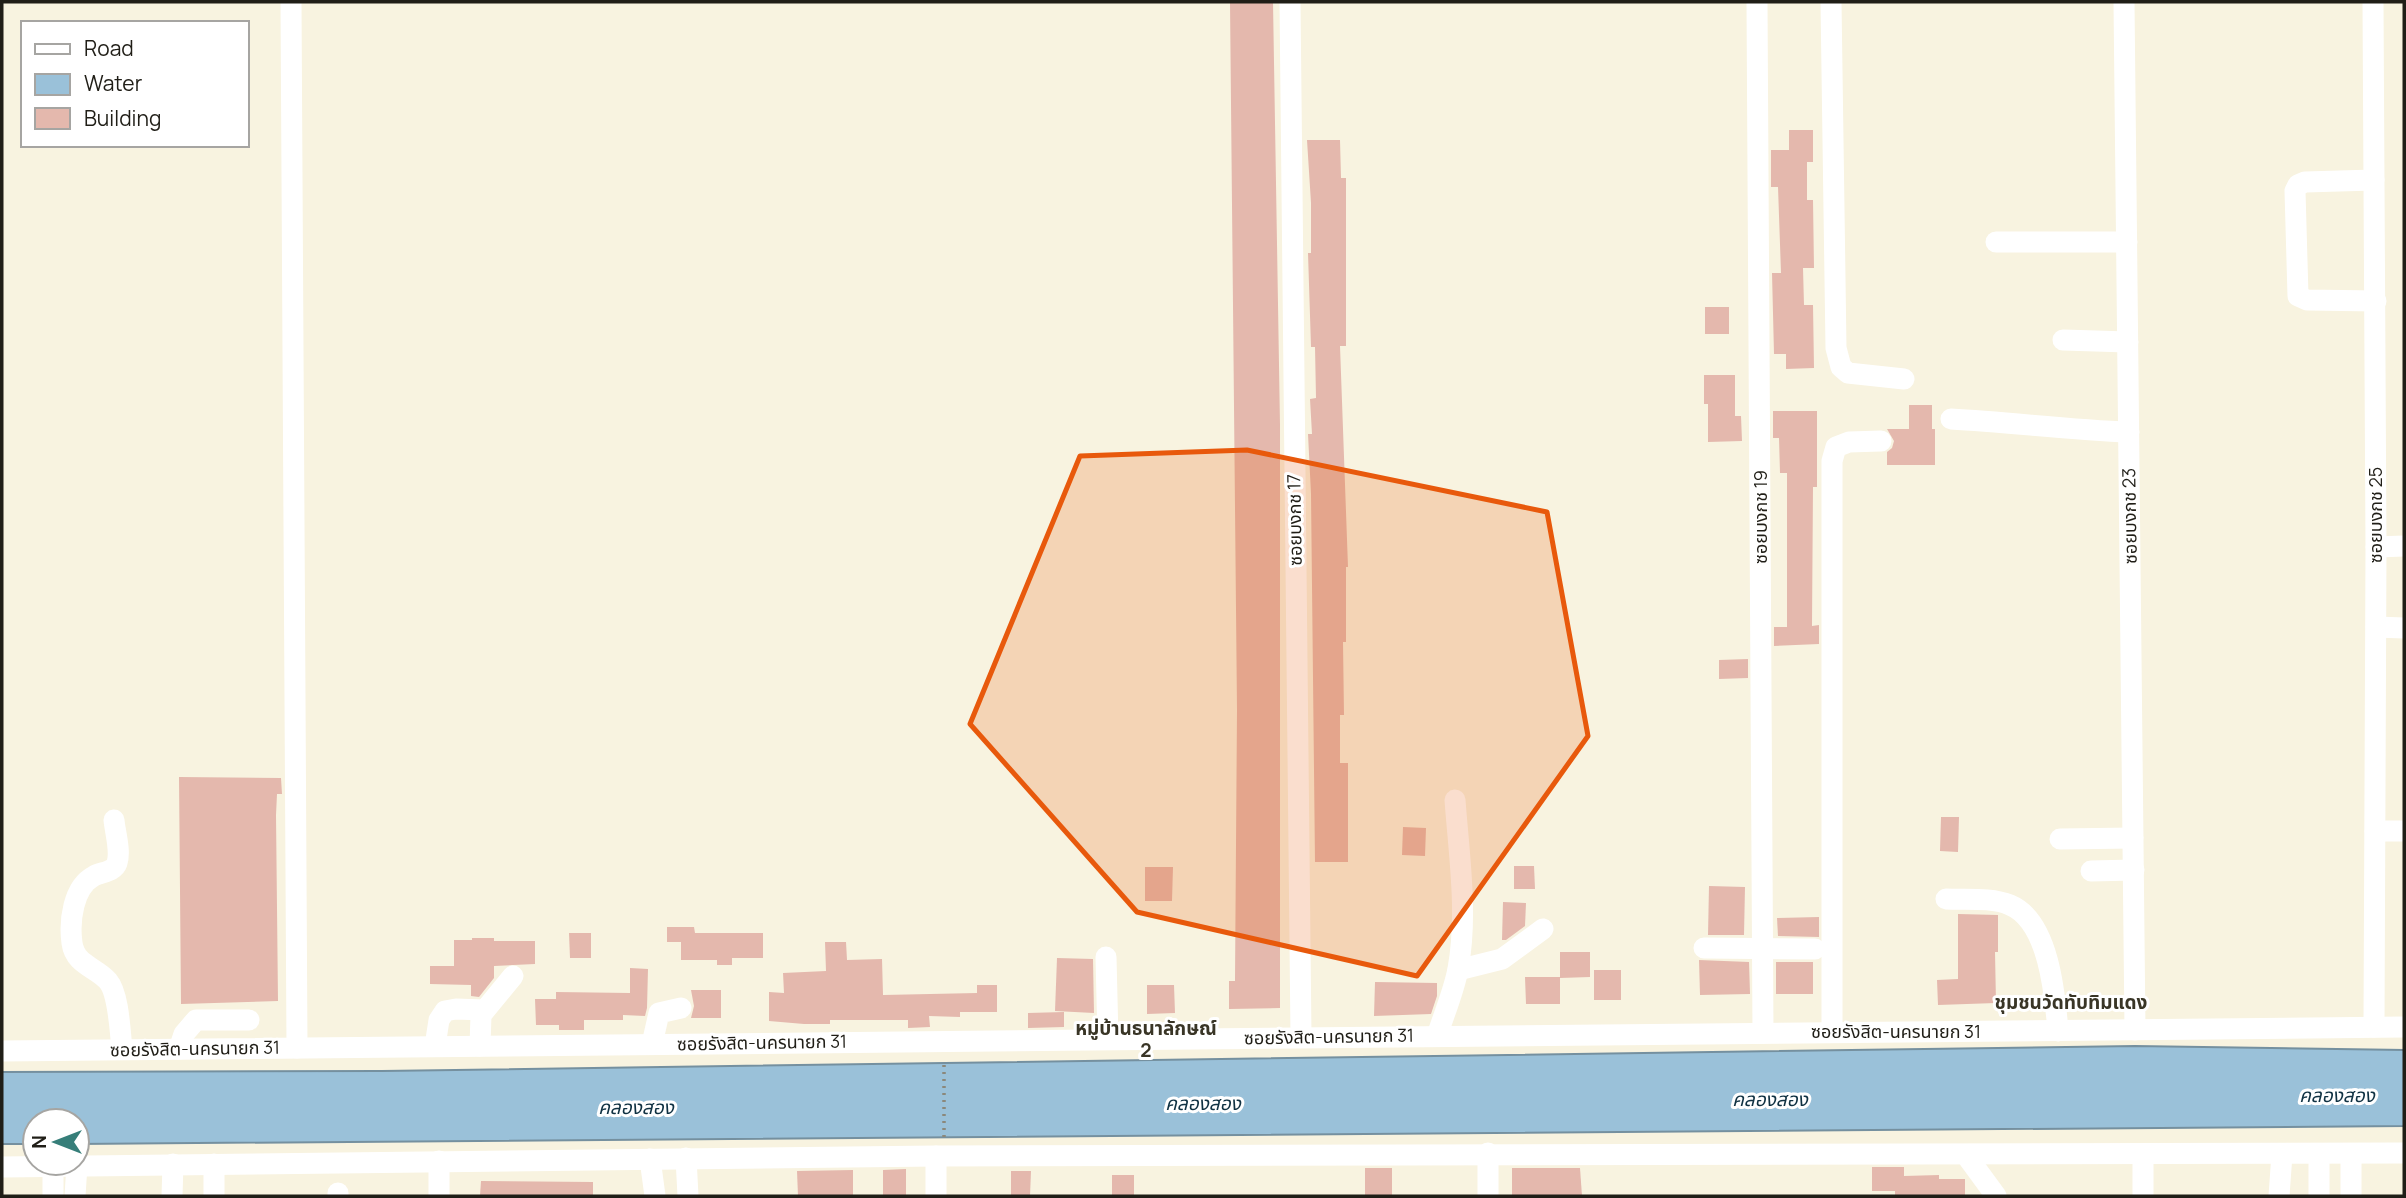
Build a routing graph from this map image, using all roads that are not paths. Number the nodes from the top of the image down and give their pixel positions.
1 (291, 2) edge
2 (1290, 2) edge
3 (1757, 2) edge
4 (1831, 2) edge
5 (2124, 2) edge
6 (2373, 2) edge
7 (2374, 180) junction
8 (1996, 242) dead end
9 (2127, 242) junction
10 (2376, 301) junction
11 (2063, 340) dead end
12 (2128, 342) junction
13 (1904, 379) dead end
14 (1951, 419) dead end
15 (2129, 432) junction
16 (1881, 441) dead end
17 (2404, 545) edge
18 (2376, 547) junction
19 (2376, 628) junction
20 (2404, 628) edge
21 (1455, 800) dead end
22 (114, 820) dead end
23 (2375, 831) junction
24 (2404, 831) edge
25 (2133, 838) junction
26 (2060, 839) dead end
27 (2134, 870) junction
28 (2091, 871) dead end
29 (1946, 899) dead end
30 (1543, 929) dead end
31 (1764, 947) junction
32 (1704, 948) dead end
33 (1815, 949) dead end
34 (1106, 957) dead end
35 (1458, 971) junction
36 (513, 976) dead end
37 (681, 1008) dead end
38 (484, 1010) junction
39 (249, 1020) dead end
40 (2374, 1027) junction
41 (2404, 1027) edge
42 (2058, 1031) junction
43 (2135, 1031) junction
44 (1832, 1032) junction
45 (1763, 1033) junction
46 (1437, 1036) junction
47 (1301, 1037) junction
48 (1108, 1039) junction
49 (652, 1044) junction
50 (435, 1046) junction
51 (480, 1046) junction
52 (298, 1048) junction
53 (122, 1049) junction
54 (179, 1049) junction
55 (2, 1051) edge
56 (940, 1149) junction
57 (1488, 1153) junction
58 (2404, 1153) edge
59 (2282, 1154) junction
60 (2319, 1154) junction
61 (2351, 1154) junction
62 (1966, 1155) junction
63 (2143, 1155) junction
64 (686, 1158) junction
65 (650, 1159) junction
66 (439, 1161) junction
67 (173, 1164) junction
68 (214, 1164) junction
69 (91, 1165) edge
70 (21, 1166) edge
71 (2, 1167) edge
72 (53, 1177) edge
73 (76, 1177) edge
74 (53, 1196) edge
75 (75, 1196) edge
76 (172, 1196) edge
77 (214, 1196) edge
78 (439, 1196) edge
79 (655, 1196) edge
80 (688, 1196) edge
81 (936, 1196) edge
82 (1488, 1196) edge
83 (1996, 1196) edge
84 (2143, 1196) edge
85 (2279, 1196) edge
86 (2319, 1196) edge
87 (2351, 1196) edge

1 - 52 street
2 - 47 street, ซอยบงกช 17
3 - 31 street, ซอยบงกช 19
4 - 13 street
5 - 9 street, ซอยบงกช 23
6 - 7 street, ซอยบงกช 25
7 - 10 street, ซอยบงกช 25
7 - 10 street
8 - 9 street
9 - 12 street, ซอยบงกช 23
10 - 18 street, ซอยบงกช 25
11 - 12 street
12 - 15 street, ซอยบงกช 23
14 - 15 street
15 - 25 street, ซอยบงกช 23
16 - 44 street
17 - 18 street
18 - 19 street, ซอยบงกช 25
19 - 20 street
19 - 23 street, ซอยบงกช 25
21 - 35 street
22 - 53 street
23 - 24 street
23 - 40 street, ซอยบงกช 25
25 - 26 street
25 - 27 street, ซอยบงกช 23
27 - 28 street
27 - 43 street, ซอยบงกช 23
29 - 42 street
30 - 35 street
31 - 32 street
31 - 33 street
31 - 45 street, ซอยบงกช 19
34 - 48 street
35 - 46 street
36 - 38 street
37 - 49 street
38 - 50 street
38 - 51 street
39 - 54 street
40 - 41 street, ซอยรังสิต-นครนายก 31
40 - 43 street, ซอยรังสิต-นครนายก 31
42 - 43 street, ซอยรังสิต-นครนายก 31
42 - 44 street, ซอยรังสิต-นครนายก 31
44 - 45 street, ซอยรังสิต-นครนายก 31
45 - 46 street, ซอยรังสิต-นครนายก 31
46 - 47 street, ซอยรังสิต-นครนายก 31
47 - 48 street, ซอยรังสิต-นครนายก 31
48 - 49 street, ซอยรังสิต-นครนายก 31
49 - 51 street, ซอยรังสิต-นครนายก 31
50 - 51 street, ซอยรังสิต-นครนายก 31
50 - 52 street, ซอยรังสิต-นครนายก 31
52 - 54 street, ซอยรังสิต-นครนายก 31
53 - 54 street, ซอยรังสิต-นครนายก 31
53 - 55 street, ซอยรังสิต-นครนายก 31
56 - 57 street
56 - 64 street
56 - 81 street
57 - 62 street
57 - 82 street
58 - 61 street
59 - 60 street
59 - 63 street
59 - 85 street
60 - 61 street
60 - 86 street
61 - 87 street
62 - 63 street
62 - 83 street
63 - 84 street
64 - 65 street
64 - 80 street
65 - 66 street
65 - 79 street
66 - 68 street
66 - 78 street
67 - 68 street
67 - 69 street
67 - 76 street
68 - 77 street
70 - 71 street
72 - 74 street
73 - 75 street

